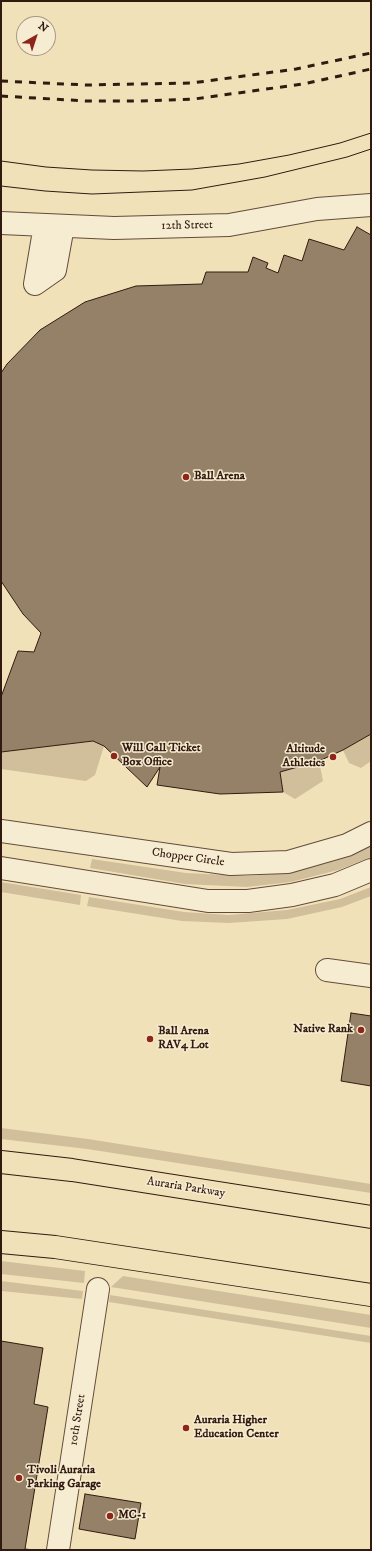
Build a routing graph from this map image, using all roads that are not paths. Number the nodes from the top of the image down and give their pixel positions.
1 (371, 205) edge
2 (1, 223) edge
3 (1, 831) edge
4 (371, 833) edge
5 (1, 868) edge
6 (371, 870) edge
7 (327, 970) dead end
8 (371, 976) edge
9 (1, 1162) edge
10 (371, 1217) edge
11 (1, 1242) edge
12 (98, 1289) dead end
13 (371, 1295) edge
14 (58, 1550) edge

1 - 2 street, 12th Street
3 - 4 street, Chopper Circle
5 - 6 street
7 - 8 street
9 - 10 main road, Auraria Parkway
11 - 13 main road
12 - 14 street, 10th Street

